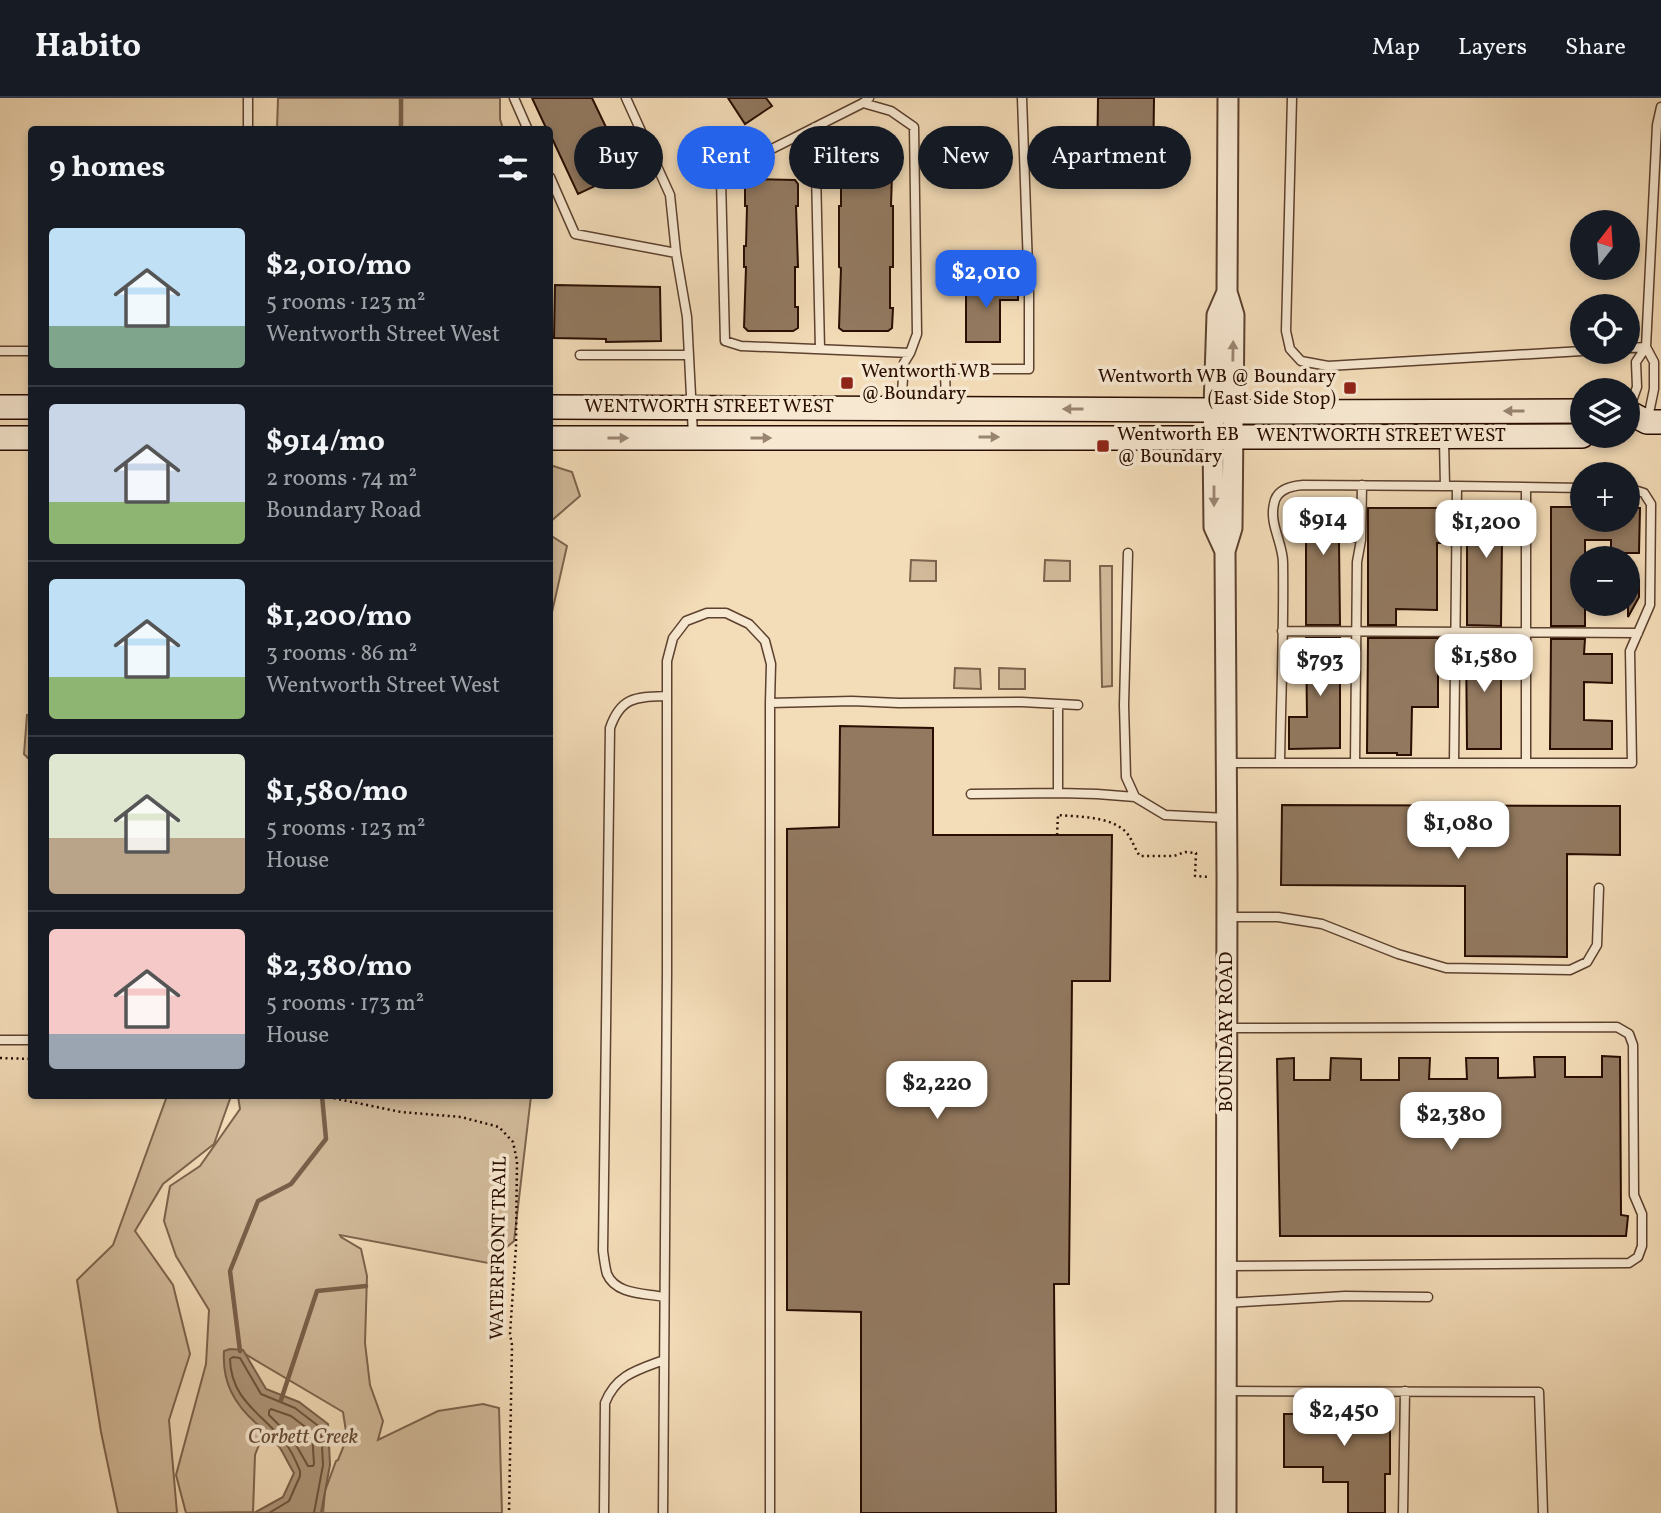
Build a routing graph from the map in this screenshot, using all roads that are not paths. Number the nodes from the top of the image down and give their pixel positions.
1 (248, 98) edge
2 (514, 98) edge
3 (626, 98) edge
4 (1022, 98) edge
5 (1228, 98) edge
6 (1292, 98) edge
7 (866, 100) edge
8 (1661, 107) edge
9 (248, 126) edge
10 (526, 126) edge
11 (817, 126) edge
12 (789, 140) edge
13 (553, 184) edge
14 (816, 189) edge
15 (676, 253) junction
16 (1640, 347) edge
17 (1646, 347) junction
18 (820, 349) junction
19 (0, 351) edge
20 (28, 351) edge
21 (910, 352) junction
22 (1570, 352) edge
23 (580, 355) dead end
24 (688, 355) junction
25 (0, 407) edge
26 (28, 407) edge
27 (553, 407) edge
28 (691, 407) junction
29 (901, 408) junction
30 (946, 408) junction
31 (1223, 411) junction
32 (1570, 411) edge
33 (1641, 416) edge
34 (1570, 436) edge
35 (1223, 437) junction
36 (1444, 437) junction
37 (0, 438) edge
38 (28, 438) edge
39 (553, 438) edge
40 (693, 438) junction
41 (1362, 485) junction
42 (1445, 486) junction
43 (1457, 486) junction
44 (1526, 488) junction
45 (1570, 488) edge
46 (1640, 492) edge
47 (1128, 553) dead end
48 (1282, 631) junction
49 (1356, 632) junction
50 (1455, 633) junction
51 (1525, 633) junction
52 (1638, 633) junction
53 (667, 696) junction
54 (770, 703) junction
55 (1058, 704) junction
56 (1078, 705) dead end
57 (1226, 763) junction
58 (1280, 763) junction
59 (1355, 763) junction
60 (1454, 763) junction
61 (1526, 763) junction
62 (1058, 793) junction
63 (971, 794) dead end
64 (1135, 797) junction
65 (1227, 818) junction
66 (1599, 888) dead end
67 (1227, 917) junction
68 (1226, 1028) junction
69 (0, 1040) edge
70 (28, 1040) edge
71 (1226, 1266) junction
72 (664, 1297) junction
73 (1428, 1297) dead end
74 (1226, 1303) junction
75 (663, 1360) junction
76 (1226, 1391) junction
77 (1405, 1391) junction
78 (604, 1513) edge
79 (663, 1513) edge
80 (770, 1513) edge
81 (1226, 1513) edge
82 (1403, 1513) edge
83 (1543, 1513) edge

1 - 9 lane
2 - 10 lane
3 - 15 lane
4 - 30 lane
5 - 31 street, BOUNDARY ROAD
6 - 22 lane
7 - 11 lane
7 - 21 lane
8 - 17 lane
12 - 18 lane
13 - 15 lane
14 - 18 lane
15 - 24 lane
16 - 17 lane
17 - 33 lane
17 - 33 lane
18 - 21 lane
19 - 20 lane
21 - 29 lane
23 - 24 lane
24 - 28 lane
25 - 26 main road
27 - 28 main road, WENTWORTH STREET WEST
28 - 29 main road, WENTWORTH STREET WEST
28 - 40 lane
29 - 30 main road, WENTWORTH STREET WEST
31 -> 30 main road, WENTWORTH STREET WEST
32 -> 31 main road, WENTWORTH STREET WEST
31 - 35 street, BOUNDARY ROAD
34 - 36 main road, WENTWORTH STREET WEST
35 - 36 main road, WENTWORTH STREET WEST
40 -> 35 main road, WENTWORTH STREET WEST
35 - 57 street, BOUNDARY ROAD
36 - 42 lane
37 - 38 main road
39 -> 40 main road, WENTWORTH STREET WEST
41 - 42 lane
41 - 48 lane
41 - 49 lane
42 - 43 lane
43 - 44 lane
43 - 50 lane
44 - 45 lane
44 - 51 lane
46 - 52 lane
47 - 64 lane
48 - 49 lane
48 - 58 lane
49 - 50 lane
49 - 59 lane
50 - 51 lane
50 - 60 lane
51 - 52 lane
51 - 61 lane
52 - 61 lane
53 - 54 lane
53 - 72 lane
53 - 72 lane
54 - 55 lane
54 - 80 lane
55 - 56 lane
55 - 62 lane
57 - 58 lane
57 - 65 street, BOUNDARY ROAD
58 - 59 lane
59 - 60 lane
60 - 61 lane
62 - 63 lane
62 - 64 lane
64 - 65 lane
65 - 67 street, BOUNDARY ROAD
66 - 67 lane
67 - 68 street, BOUNDARY ROAD
68 - 71 street, BOUNDARY ROAD
68 - 71 lane
69 - 70 lane
71 - 74 street, BOUNDARY ROAD
72 - 75 lane
73 - 74 lane
74 - 76 street, BOUNDARY ROAD
75 - 78 lane
75 - 79 lane
76 - 77 lane
76 - 81 street, BOUNDARY ROAD
77 - 82 lane
77 - 83 lane

